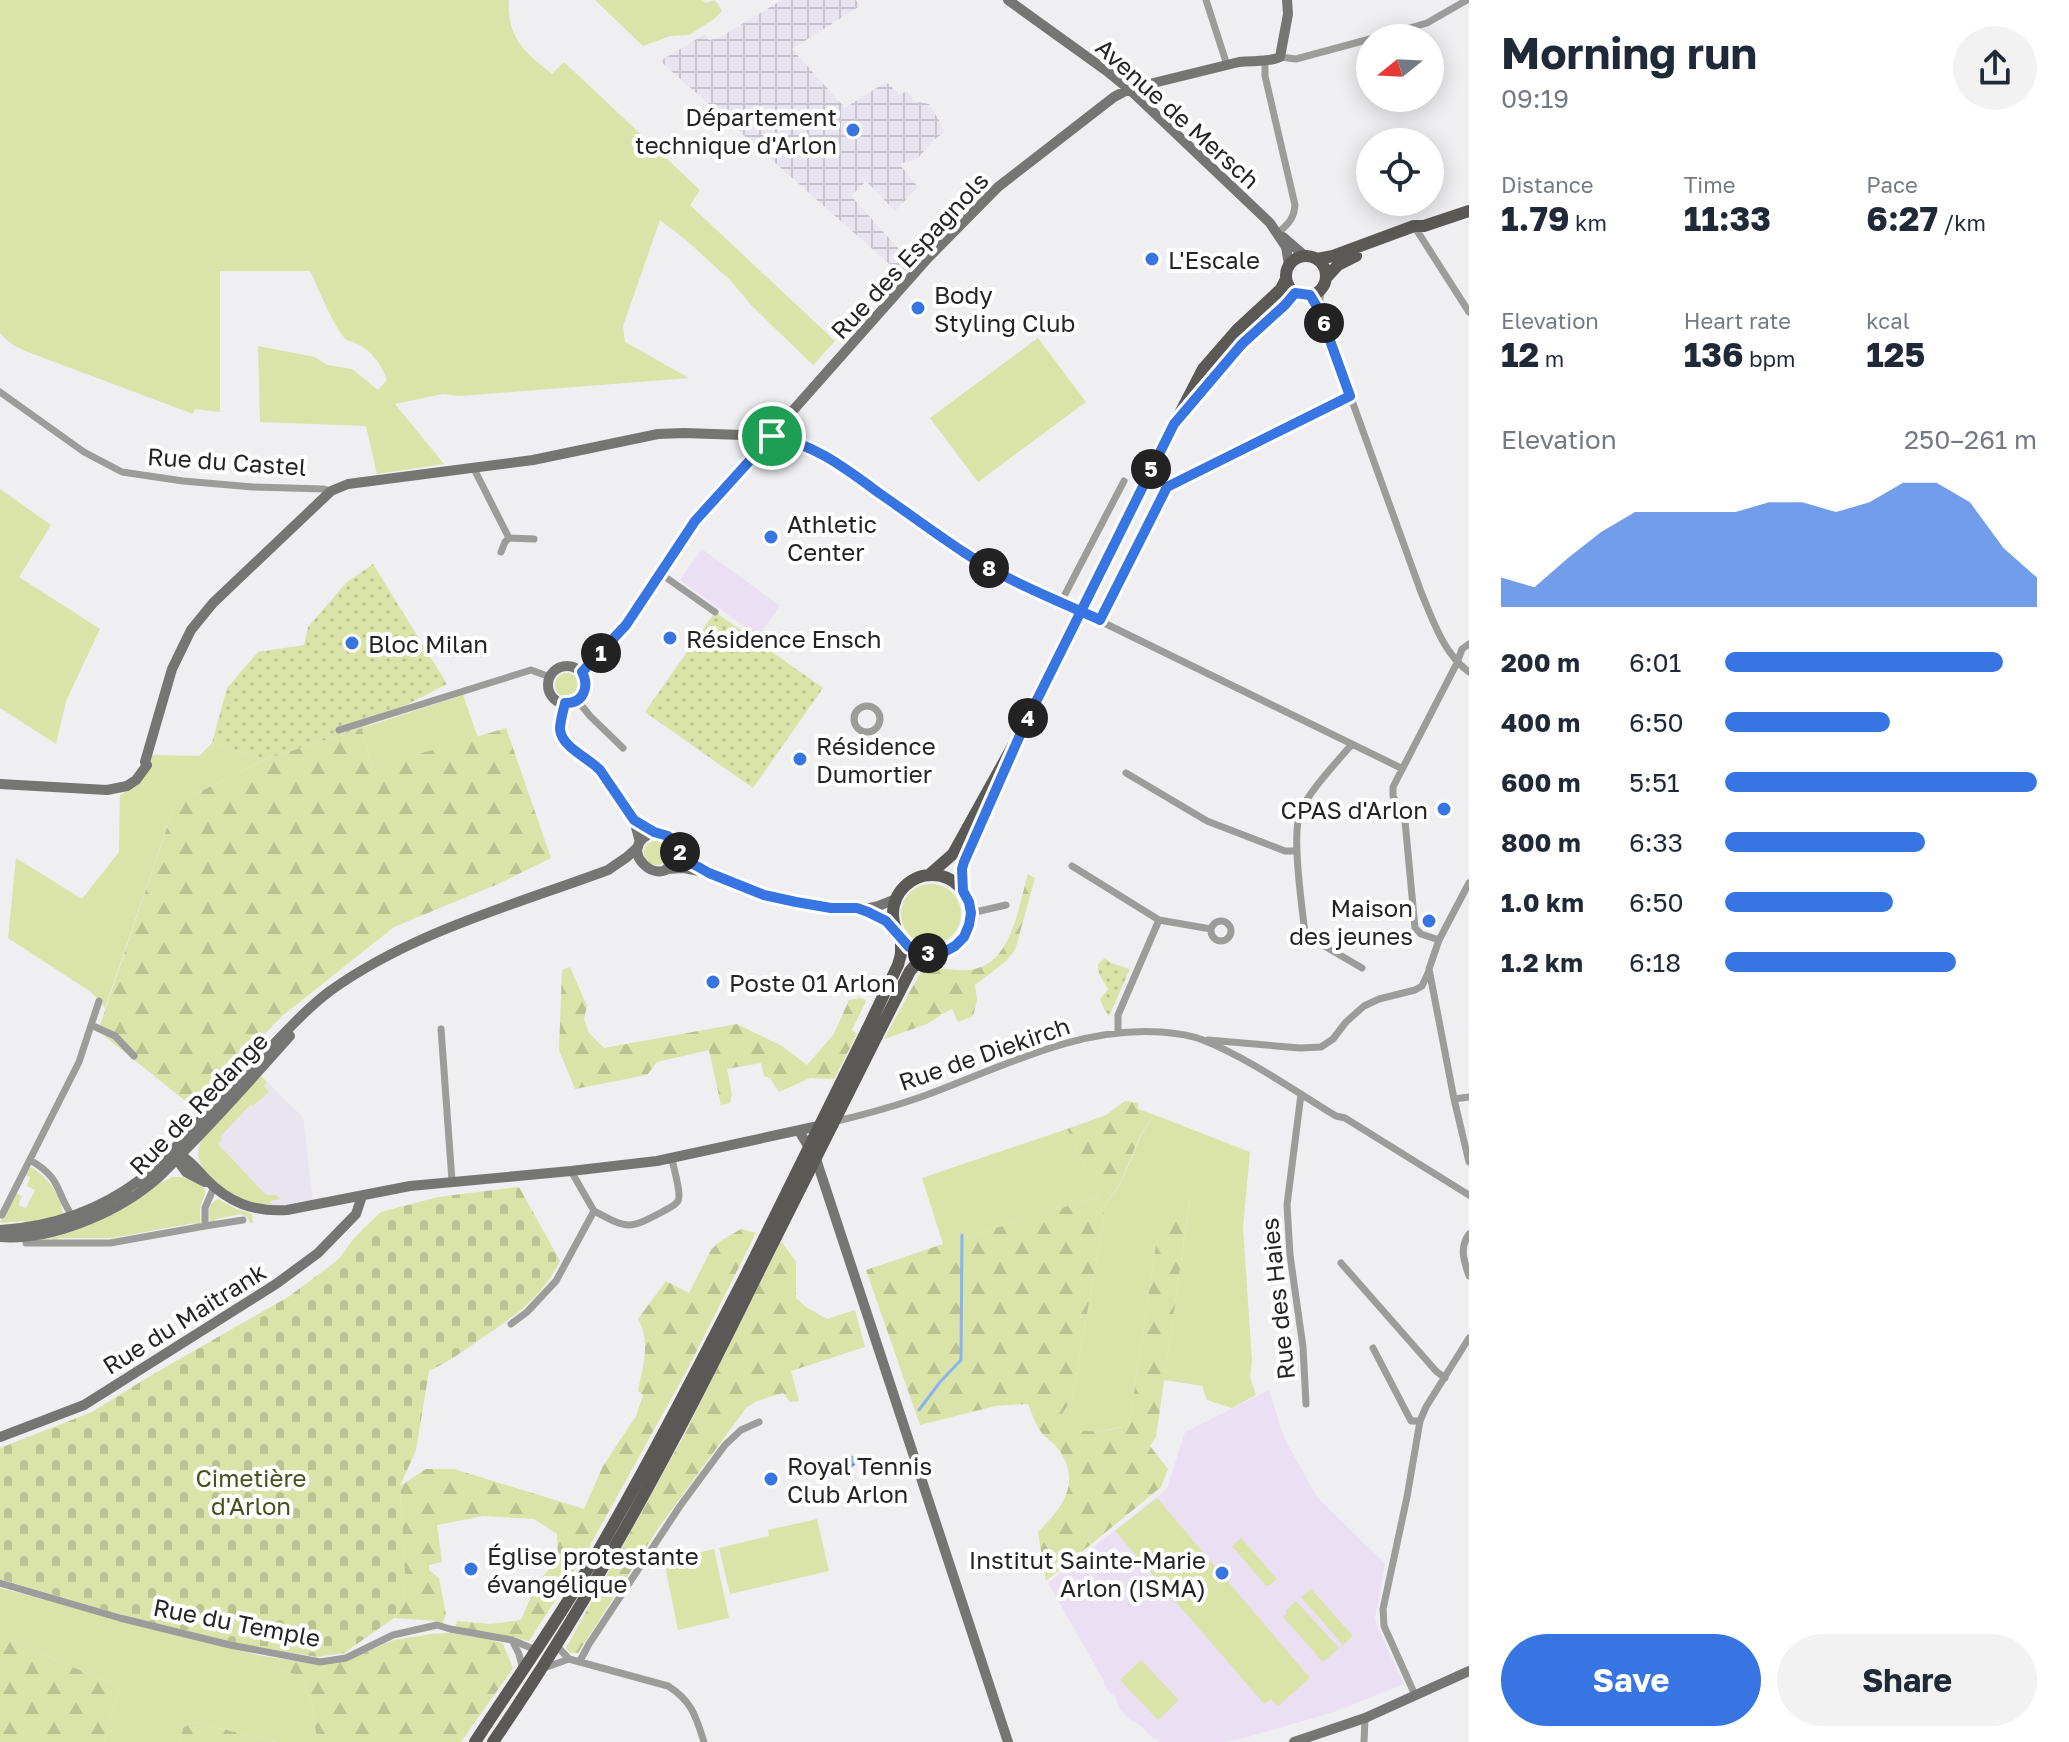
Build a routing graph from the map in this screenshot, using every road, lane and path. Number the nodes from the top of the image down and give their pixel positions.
1 (1008, 0) edge
2 (1206, 0) edge
3 (1287, 0) edge
4 (1467, 0) edge
5 (1420, 24) edge
6 (1356, 43) edge
7 (1280, 57) junction
8 (1265, 61) junction
9 (1227, 65) junction
10 (1129, 89) junction
11 (1469, 211) edge
12 (1418, 229) junction
13 (1278, 233) junction
14 (1311, 258) junction
15 (1289, 265) junction
16 (1286, 279) junction
17 (1319, 288) junction
18 (1295, 293) junction
19 (1469, 312) edge
20 (0, 392) edge
21 (1350, 396) junction
22 (1180, 415) junction
23 (772, 436) junction
24 (473, 467) junction
25 (1124, 481) dead end
26 (331, 491) junction
27 (509, 538) junction
28 (534, 539) dead end
29 (501, 552) dead end
30 (661, 574) junction
31 (1064, 604) junction
32 (715, 612) dead end
33 (1099, 620) junction
34 (1469, 644) edge
35 (1457, 663) junction
36 (582, 672) junction
37 (1469, 672) edge
38 (550, 677) junction
39 (578, 701) junction
40 (565, 703) junction
41 (1024, 726) junction
42 (339, 730) dead end
43 (1352, 744) junction
44 (623, 748) dead end
45 (1401, 768) junction
46 (1126, 773) dead end
47 (0, 784) edge
48 (634, 820) junction
49 (654, 832) junction
50 (639, 844) junction
51 (676, 847) junction
52 (1297, 851) junction
53 (1072, 866) dead end
54 (645, 867) junction
55 (666, 869) junction
56 (608, 870) junction
57 (709, 873) junction
58 (929, 875) junction
59 (1469, 883) edge
60 (963, 891) junction
61 (896, 899) junction
62 (1006, 905) dead end
63 (857, 908) junction
64 (971, 913) junction
65 (1159, 920) junction
66 (1211, 929) dead end
67 (898, 934) junction
68 (1439, 940) junction
69 (931, 954) junction
70 (1362, 968) dead end
71 (1429, 969) junction
72 (359, 974) junction
73 (99, 1001) dead end
74 (91, 1025) junction
75 (441, 1029) dead end
76 (872, 1033) junction
77 (1118, 1033) junction
78 (1202, 1040) junction
79 (1248, 1044) junction
80 (134, 1056) dead end
81 (1242, 1060) junction
82 (1301, 1094) junction
83 (1469, 1097) edge
84 (1454, 1099) junction
85 (825, 1124) junction
86 (799, 1131) junction
87 (196, 1139) junction
88 (176, 1155) junction
89 (672, 1158) junction
90 (816, 1159) junction
91 (30, 1160) junction
92 (1469, 1162) edge
93 (199, 1171) junction
94 (571, 1171) junction
95 (186, 1172) junction
96 (452, 1181) junction
97 (154, 1182) junction
98 (214, 1187) junction
99 (1469, 1195) edge
100 (362, 1196) junction
101 (594, 1211) junction
102 (2, 1215) edge
103 (70, 1215) junction
104 (243, 1220) dead end
105 (84, 1222) junction
106 (205, 1226) junction
107 (0, 1230) edge
108 (1469, 1234) edge
109 (0, 1237) edge
110 (30, 1239) junction
111 (1341, 1263) dead end
112 (753, 1271) junction
113 (1469, 1276) edge
114 (511, 1324) dead end
115 (1469, 1338) edge
116 (1373, 1348) dead end
117 (1445, 1378) junction
118 (1306, 1404) dead end
119 (1420, 1421) junction
120 (759, 1422) dead end
121 (0, 1437) edge
122 (0, 1583) edge
123 (512, 1640) junction
124 (556, 1645) junction
125 (536, 1650) junction
126 (569, 1659) junction
127 (580, 1661) junction
128 (542, 1669) junction
129 (523, 1670) junction
130 (1469, 1671) edge
131 (1415, 1695) junction
132 (1365, 1718) junction
133 (475, 1742) edge
134 (493, 1742) edge
135 (704, 1742) edge
136 (1008, 1742) edge
137 (1294, 1742) edge
138 (1364, 1742) edge

1 - 10 street, Avenue de Mersch
2 - 9 street
3 - 7 street
4 - 5 street
6 - 7 street
7 - 8 street, Rue des Espagnols
8 - 9 street, Rue des Espagnols
8 - 13 street
9 - 10 street, Rue des Espagnols
10 - 13 street, Avenue de Mersch
10 - 23 street, Rue des Espagnols
11 - 12 main road
12 - 14 main road
12 - 17 main road
12 - 19 street
13 - 14 street, Avenue de Mersch
13 - 15 street, Avenue de Mersch
14 - 15 main road
14 - 17 main road
15 - 16 main road
16 - 18 main road
16 - 22 main road
17 - 18 main road
17 - 21 street
18 - 22 main road
20 - 26 street, Rue du Castel
21 - 33 street
21 - 35 street
22 - 41 main road
23 - 24 street, Rue du Castel
23 - 30 street, Rue des Espagnols
23 - 31 street
24 - 26 street, Rue du Castel
24 - 27 street
25 - 31 street
26 - 47 street
27 - 28 street
27 - 29 street
30 - 32 street
30 - 36 street, Rue des Espagnols
31 - 33 street, bridge
33 - 43 street
34 - 35 street
35 - 37 street
35 - 45 street
36 - 38 street
36 - 39 street
38 - 40 street
38 - 42 street
39 - 40 street
39 - 44 street
40 - 48 street
41 - 58 main road
41 - 60 main road
43 - 45 street
43 - 52 street
45 - 68 street
46 - 52 street
48 - 49 street
48 - 50 street
49 - 50 street
49 - 51 street
50 - 54 street
50 - 56 street, Rue de Redange
51 - 55 street
51 - 57 street
52 - 70 street
53 - 65 street
54 - 55 street
54 - 56 street, Rue de Redange
55 - 57 street
56 - 72 street, Rue de Redange
57 - 63 street
58 - 60 main road
58 - 61 main road
59 - 68 street
60 - 64 main road
61 - 63 street
61 - 67 main road
62 - 64 street
63 - 67 street
64 - 69 main road
65 - 66 street
65 - 77 street
67 - 69 main road
67 - 76 main road
68 - 71 street
69 - 76 main road
71 - 79 street
71 - 84 street
72 - 87 street, Rue de Redange
72 - 88 street, Rue de Redange
73 - 74 street
74 - 80 street
74 - 91 street
75 - 96 street
76 - 112 main road, bridge
77 - 78 street, Rue de Diekirch
77 - 85 street, Rue de Diekirch
78 - 79 street
78 - 81 street, Rue de Diekirch
79 - 81 street
81 - 82 street, Rue de Diekirch
82 - 99 street, Rue de Diekirch
82 - 118 street, Rue des Haies
83 - 84 street
84 - 92 street
85 - 86 street, Rue de Diekirch
85 - 90 street
86 - 89 street, Rue de Diekirch
86 - 90 street
87 - 88 street, Rue de Redange
87 - 93 street
88 - 93 street, Rue de Diekirch
88 - 95 street
88 - 97 street, Rue de Redange
88 - 103 street, Rue de Redange
89 - 94 street, Rue de Diekirch
89 - 101 street
90 - 136 street
91 - 102 street
91 - 103 street
93 - 98 street, Rue de Diekirch
94 - 96 street, Rue de Diekirch
94 - 101 street
95 - 97 street
95 - 98 street
96 - 100 street, Rue de Diekirch
97 - 105 street, Rue de Redange
98 - 100 street, Rue de Diekirch
98 - 106 street
100 - 121 street, Rue du Maitrank
101 - 114 street
103 - 105 street
103 - 107 street, Rue de Redange
103 - 110 street
104 - 106 street
105 - 110 street, Rue de Redange
106 - 110 street
108 - 113 street
109 - 110 street, Rue de Redange
111 - 117 street
112 - 124 main road
112 - 125 main road
115 - 117 street
116 - 119 street
117 - 119 street
119 - 131 street
120 - 127 street
122 - 123 street, Rue du Temple
123 - 125 street, Rue du Temple
123 - 129 street
124 - 126 street
124 - 128 main road
125 - 129 main road
126 - 127 street
126 - 128 street
127 - 135 street
128 - 134 main road
129 - 133 main road
130 - 131 street
131 - 132 street
132 - 137 street
132 - 138 street

